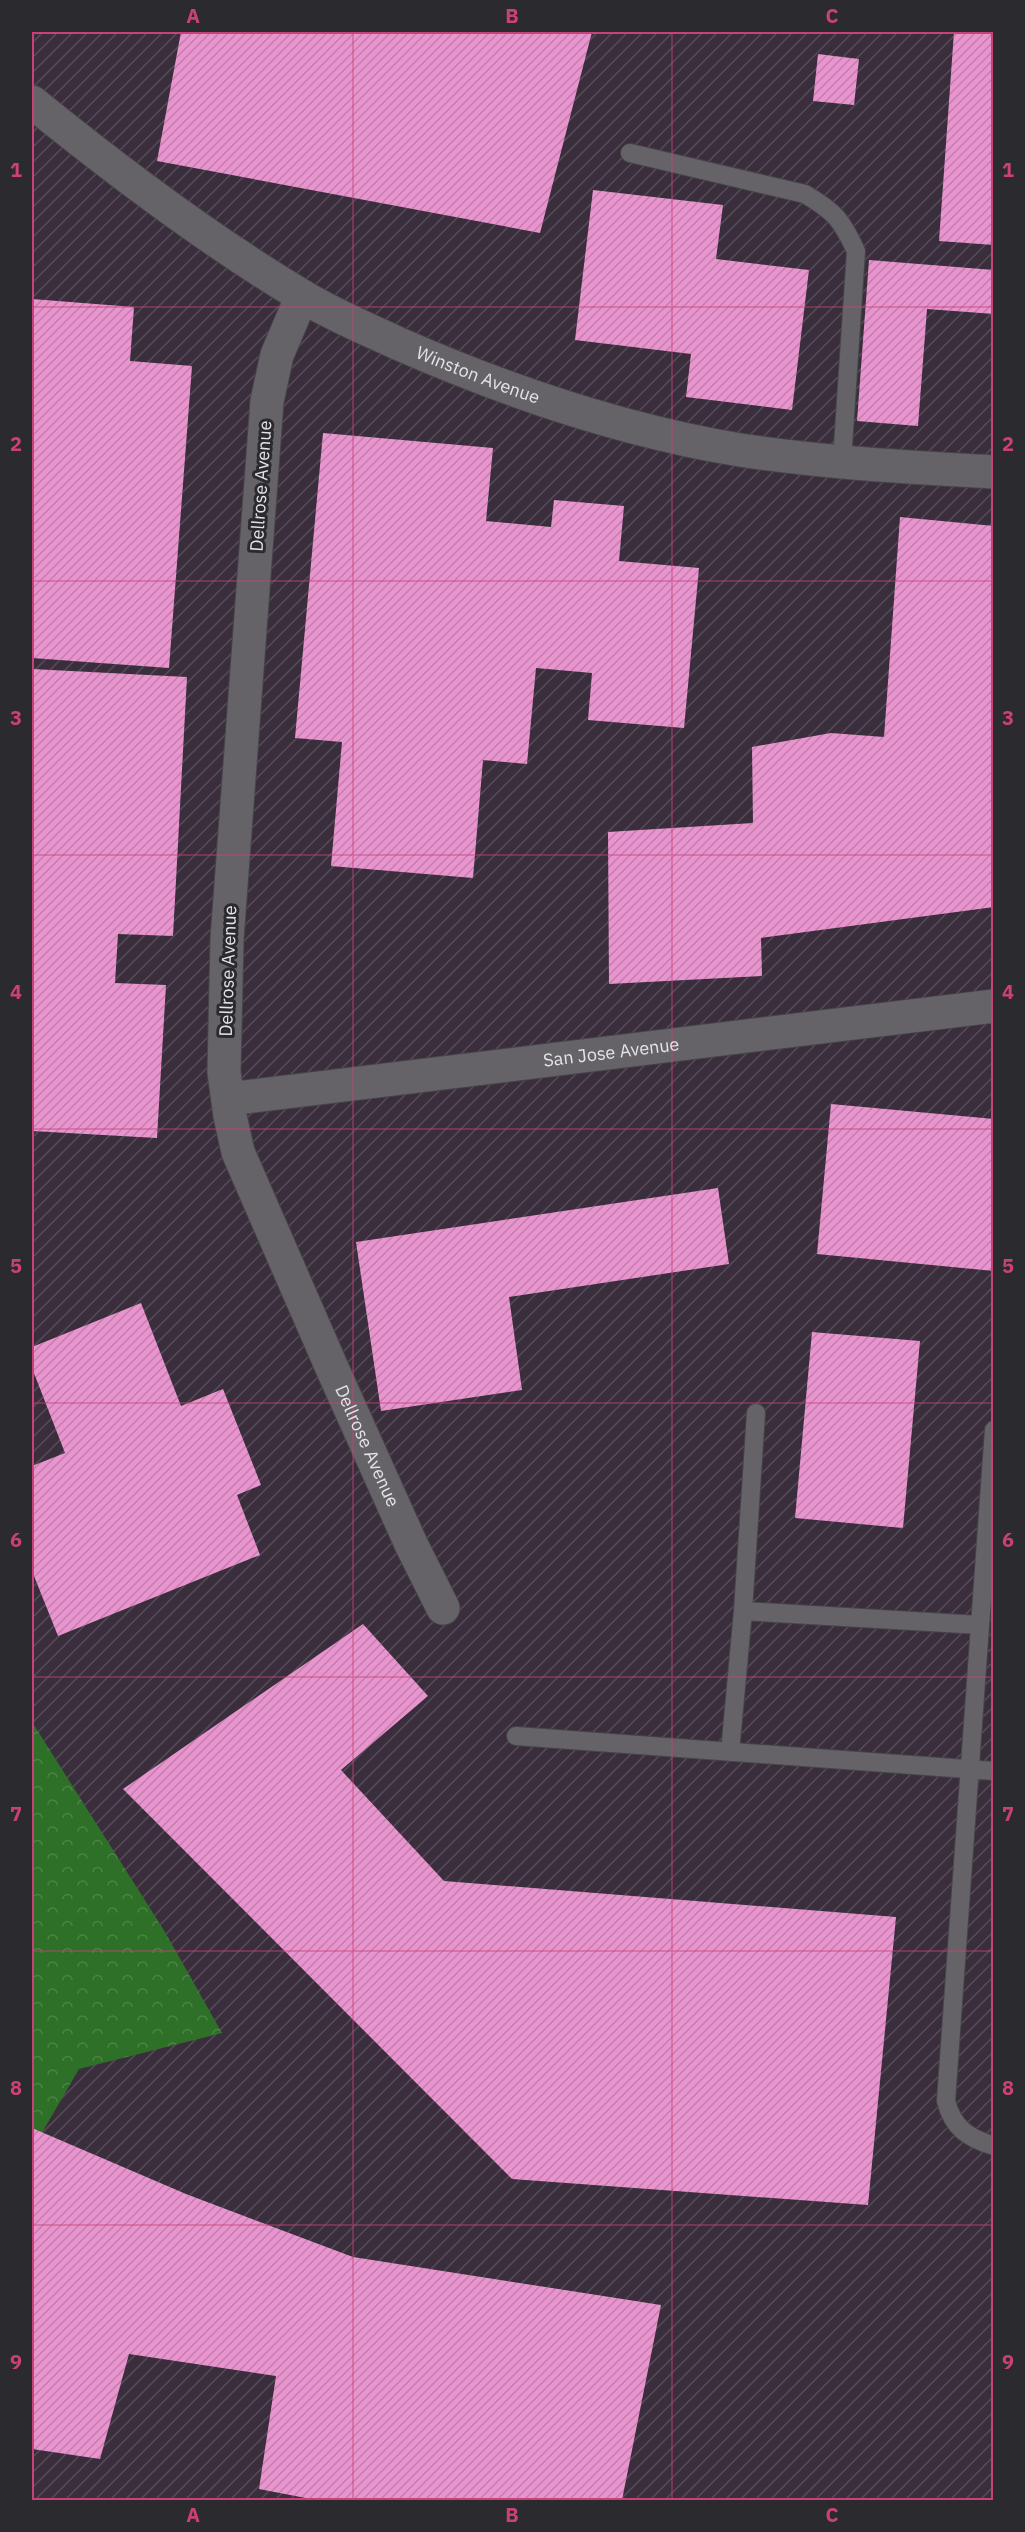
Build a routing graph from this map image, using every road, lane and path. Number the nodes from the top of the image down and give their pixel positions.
1 (32, 102) edge
2 (630, 153) dead end
3 (302, 296) junction
4 (842, 461) junction
5 (993, 472) edge
6 (993, 1006) edge
7 (228, 1099) junction
8 (756, 1413) dead end
9 (993, 1430) edge
10 (443, 1608) dead end
11 (743, 1611) junction
12 (980, 1625) junction
13 (516, 1736) dead end
14 (730, 1752) junction
15 (970, 1769) junction
16 (993, 1771) edge
17 (993, 2145) edge

1 - 3 street, Winston Avenue
2 - 4 lane
3 - 4 street, Winston Avenue
3 - 7 street, Dellrose Avenue
4 - 5 street, Winston Avenue
6 - 7 street, San Jose Avenue
7 - 10 street, Dellrose Avenue
8 - 11 lane
9 - 12 lane
11 - 12 lane
11 - 14 lane
12 - 15 lane
13 - 14 lane
14 - 15 lane
15 - 16 lane
15 - 17 lane

